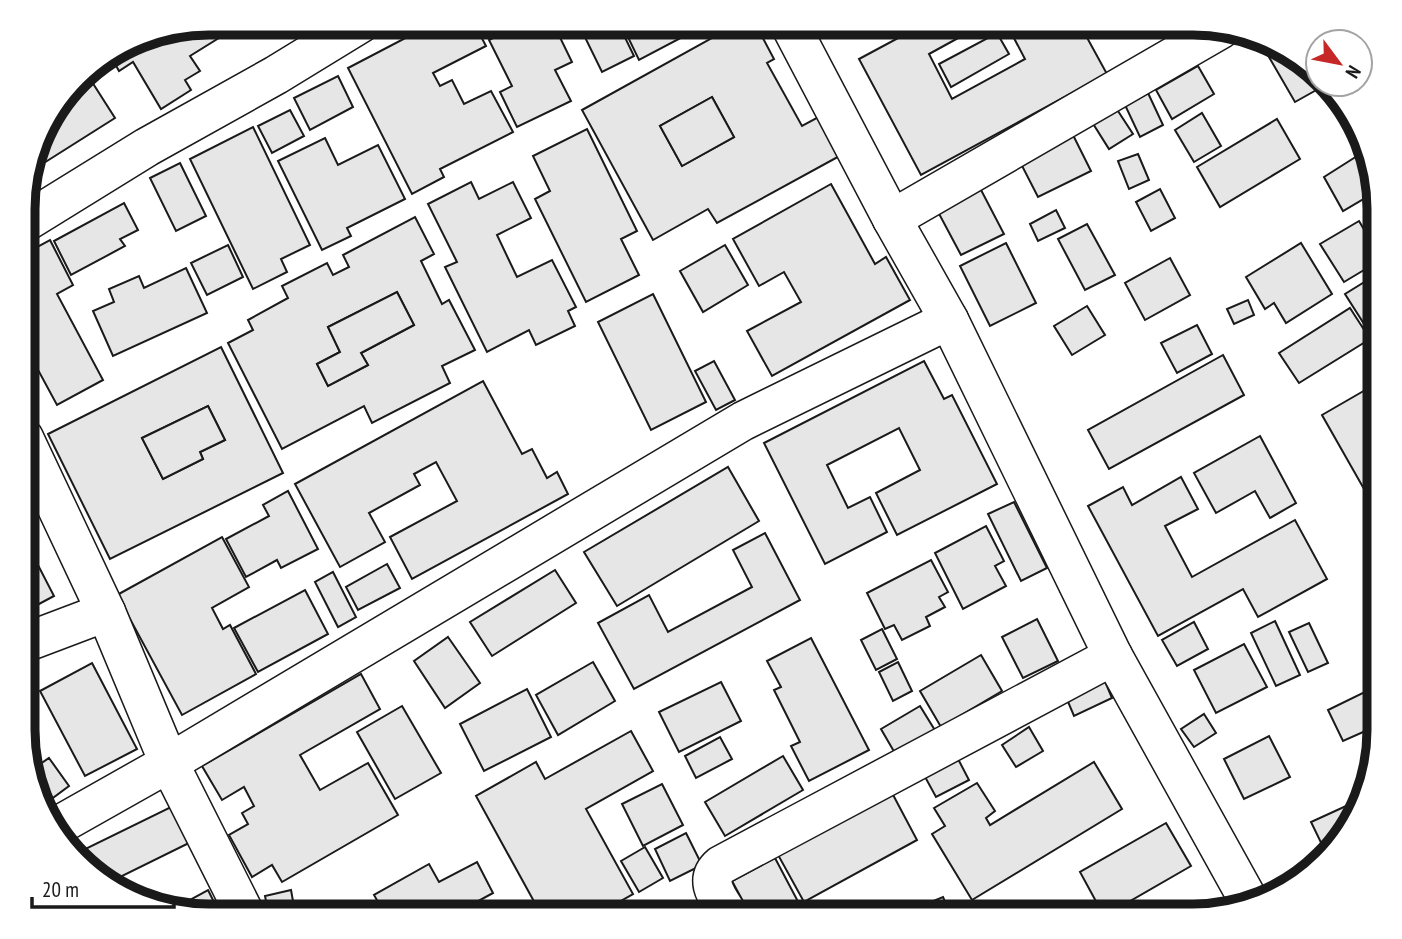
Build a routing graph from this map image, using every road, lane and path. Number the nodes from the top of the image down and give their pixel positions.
1 (341, 35) edge
2 (795, 35) edge
3 (1209, 36) edge
4 (35, 216) edge
5 (892, 219) junction
6 (949, 320) junction
7 (35, 461) edge
8 (106, 612) junction
9 (35, 639) edge
10 (1113, 656) junction
11 (169, 762) junction
12 (62, 823) edge
13 (1246, 896) edge
14 (240, 904) edge
15 (723, 904) edge

1 - 4 street
2 - 5 street
3 - 5 street
5 - 6 street
6 - 10 street
6 - 11 street
7 - 8 street
8 - 9 street
8 - 11 street
10 - 13 street
10 - 15 street
11 - 12 street
11 - 14 street

